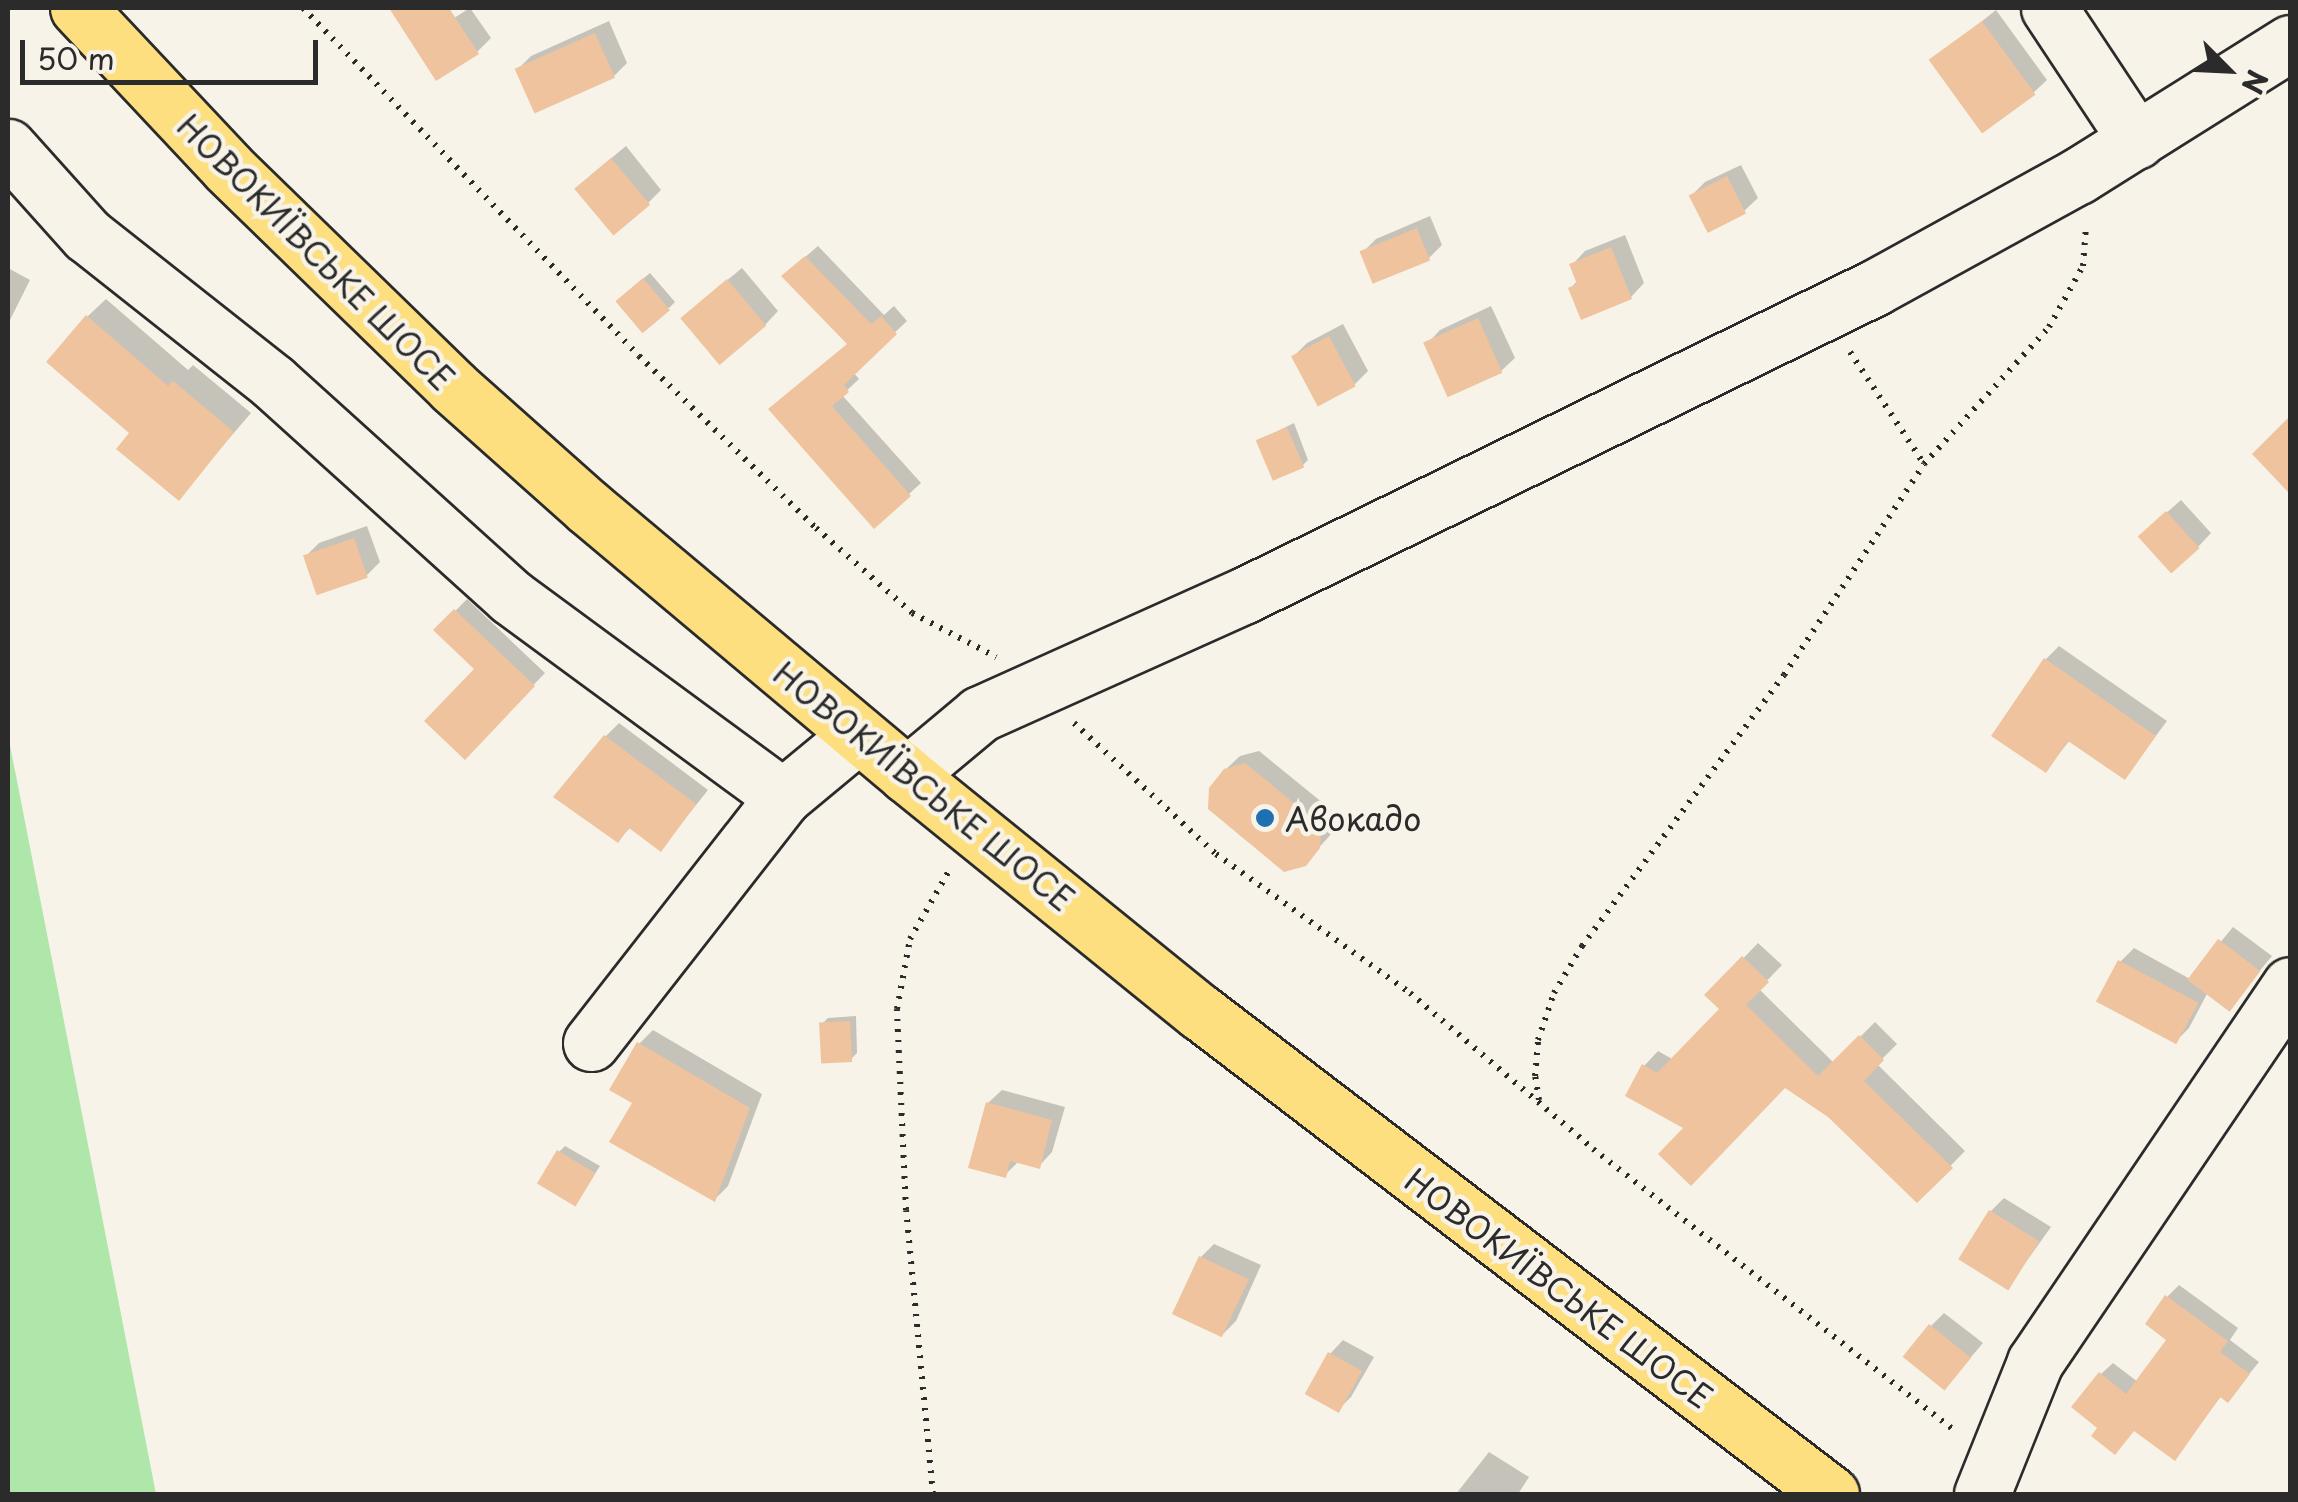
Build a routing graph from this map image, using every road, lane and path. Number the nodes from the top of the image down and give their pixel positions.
1 (78, 8) edge
2 (303, 8) edge
3 (2049, 8) edge
4 (2290, 43) edge
5 (2137, 141) junction
6 (8, 147) edge
7 (2078, 176) junction
8 (1822, 316) junction
9 (1924, 464) junction
10 (1035, 688) junction
11 (858, 735) junction
12 (907, 776) junction
13 (783, 798) junction
14 (976, 832) junction
15 (2290, 984) edge
16 (591, 1043) dead end
17 (1540, 1103) junction
18 (1988, 1476) edge
19 (933, 1494) edge
20 (1831, 1494) edge

1 - 11 main road, НОВОКИЇВСЬКЕ ШОСЕ
2 - 10 path
3 - 5 street
4 - 5 street
5 - 7 street
6 - 13 street
7 - 8 street
7 - 9 path
8 - 9 path
8 - 10 street
9 - 17 path
10 - 12 street
10 - 17 path
11 - 12 main road, НОВОКИЇВСЬКЕ ШОСЕ
11 - 13 street
12 - 14 main road, НОВОКИЇВСЬКЕ ШОСЕ
13 - 16 street
14 - 19 path
14 - 20 main road, НОВОКИЇВСЬКЕ ШОСЕ
15 - 18 street
17 - 18 path

